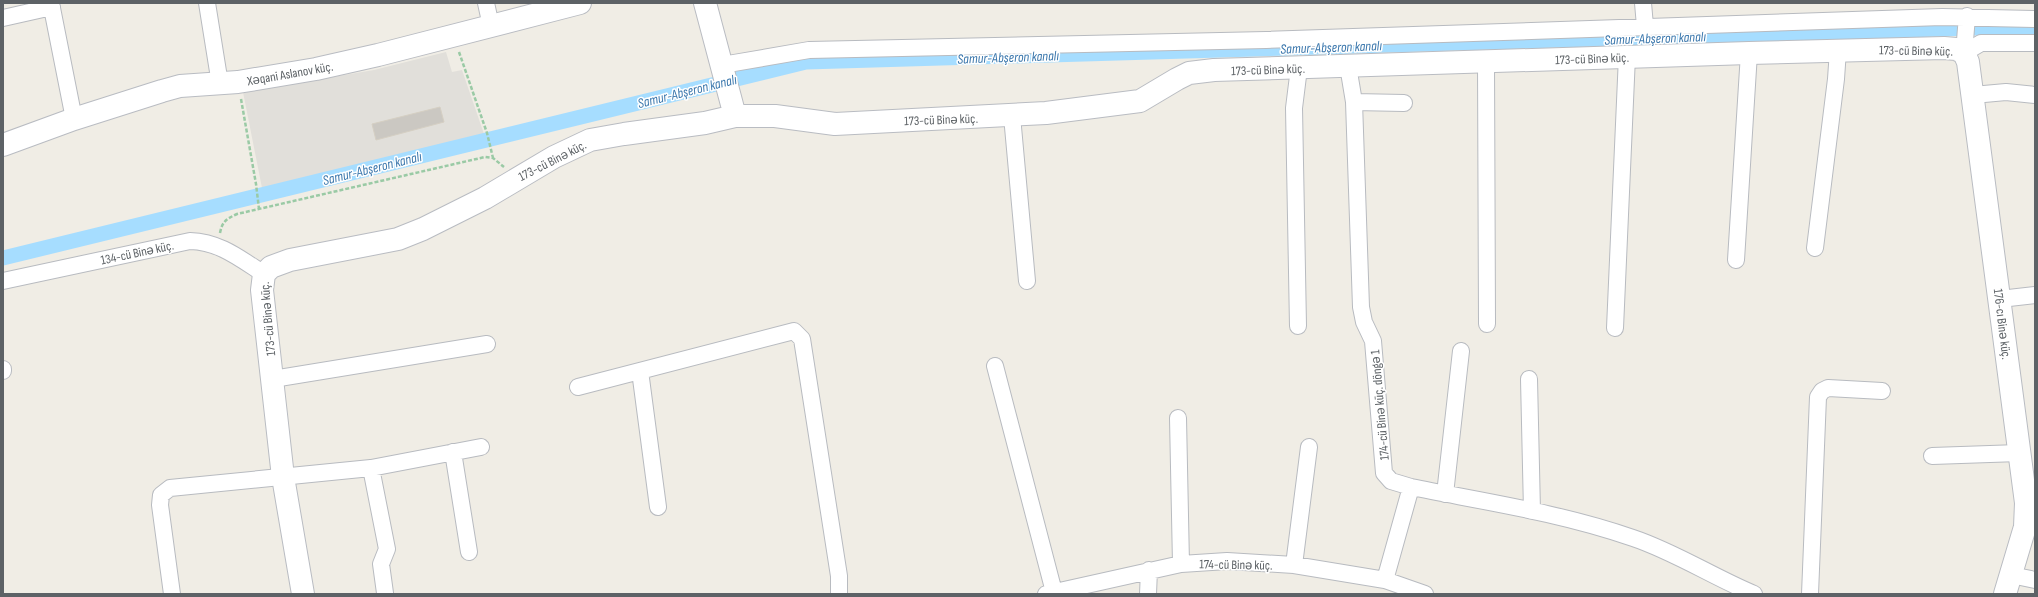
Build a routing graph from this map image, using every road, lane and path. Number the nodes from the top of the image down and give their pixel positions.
1 (207, 3) edge
2 (486, 3) edge
3 (580, 3) edge
4 (704, 3) edge
5 (1644, 3) edge
6 (52, 5) edge
7 (1967, 16) junction
8 (3, 18) edge
9 (2035, 19) edge
10 (491, 26) junction
11 (1644, 26) junction
12 (454, 36) junction
13 (2035, 43) edge
14 (1838, 50) junction
15 (1964, 52) junction
16 (1749, 53) junction
17 (1627, 56) junction
18 (1486, 62) junction
19 (722, 65) junction
20 (1348, 66) junction
21 (1299, 68) junction
22 (229, 83) junction
23 (2035, 94) edge
24 (1973, 95) junction
25 (1354, 102) junction
26 (1404, 103) dead end
27 (735, 116) junction
28 (1012, 116) junction
29 (74, 119) junction
30 (3, 144) edge
31 (493, 158) junction
32 (516, 178) junction
33 (259, 209) junction
34 (218, 246) junction
35 (1815, 248) dead end
36 (1736, 260) dead end
37 (264, 274) junction
38 (3, 281) edge
39 (1027, 282) dead end
40 (2035, 295) edge
41 (2000, 299) junction
42 (1487, 324) dead end
43 (1298, 326) dead end
44 (1615, 328) dead end
45 (487, 344) dead end
46 (1461, 351) dead end
47 (995, 366) dead end
48 (640, 371) junction
49 (273, 379) junction
50 (1529, 379) dead end
51 (578, 387) dead end
52 (1882, 391) dead end
53 (1178, 418) dead end
54 (481, 447) dead end
55 (1309, 447) dead end
56 (453, 452) junction
57 (2019, 453) junction
58 (1932, 456) dead end
59 (371, 468) junction
60 (283, 477) junction
61 (2029, 481) edge
62 (1411, 487) junction
63 (1445, 494) junction
64 (658, 507) dead end
65 (1532, 511) junction
66 (468, 552) dead end
67 (1181, 564) junction
68 (1294, 565) junction
69 (1149, 570) junction
70 (1385, 580) junction
71 (2035, 580) edge
72 (2008, 585) edge
73 (385, 593) dead end
74 (1050, 593) edge
75 (172, 594) edge
76 (303, 594) edge
77 (839, 594) edge
78 (1148, 594) edge
79 (1425, 594) edge
80 (1754, 594) edge
81 (1810, 594) edge

1 - 22 street
2 - 10 street
3 - 10 street, Xəqani Aslanov küç.
4 - 19 street
5 - 11 street
6 - 8 street
6 - 29 street
7 - 9 street
7 - 11 street
7 - 15 street
10 - 12 street, Xəqani Aslanov küç.
11 - 19 street
12 - 22 street, Xəqani Aslanov küç.
12 - 31 path
13 - 15 street
14 - 15 street, 173-cü Binə küç.
14 - 16 street, 173-cü Binə küç.
14 - 35 street
15 - 24 street, 176-cı Binə küç.
16 - 17 street, 173-cü Binə küç.
16 - 36 street
17 - 18 street, 173-cü Binə küç.
17 - 44 street
18 - 20 street, 173-cü Binə küç.
18 - 42 street
19 - 27 street
20 - 21 street, 173-cü Binə küç.
20 - 25 street, 174-cü Binə küç. döngə 1
21 - 28 street, 173-cü Binə küç.
21 - 43 street
22 - 29 street, Xəqani Aslanov küç.
22 - 33 path
23 - 24 street
24 - 41 street, 176-cı Binə küç.
25 - 26 street
25 - 62 street, 174-cü Binə küç. döngə 1
27 - 28 street, 173-cü Binə küç.
27 - 32 street, 173-cü Binə küç.
28 - 39 street
29 - 30 street, Xəqani Aslanov küç.
31 - 32 path
31 - 33 path
32 - 37 street, 173-cü Binə küç.
33 - 34 path
34 - 37 street, 134-cü Binə küç.
34 - 38 street, 134-cü Binə küç.
37 - 49 street, 173-cü Binə küç.
40 - 41 street
41 - 57 street, 176-cı Binə küç.
45 - 49 street
46 - 63 street
47 - 74 street
48 - 51 street
48 - 64 street
48 - 77 street
49 - 60 street, 173-cü Binə küç.
50 - 65 street
52 - 81 street
53 - 67 street
54 - 56 street
55 - 68 street
56 - 59 street
56 - 66 street
57 - 58 street
57 - 61 street, 176-cı Binə küç.
59 - 60 street
59 - 73 street
60 - 75 street
60 - 76 street, 173-cü Binə küç.
61 - 72 street, 176-cı Binə küç.
62 - 63 street, 174-cü Binə küç. döngə 1
62 - 70 street
63 - 65 street, 174-cü Binə küç. döngə 1
65 - 80 street, 174-cü Binə küç. döngə 1
67 - 68 street, 174-cü Binə küç.
67 - 69 street, 174-cü Binə küç.
68 - 70 street, 174-cü Binə küç.
69 - 74 street, 174-cü Binə küç.
69 - 78 street
70 - 79 street, 174-cü Binə küç.
71 - 72 street

